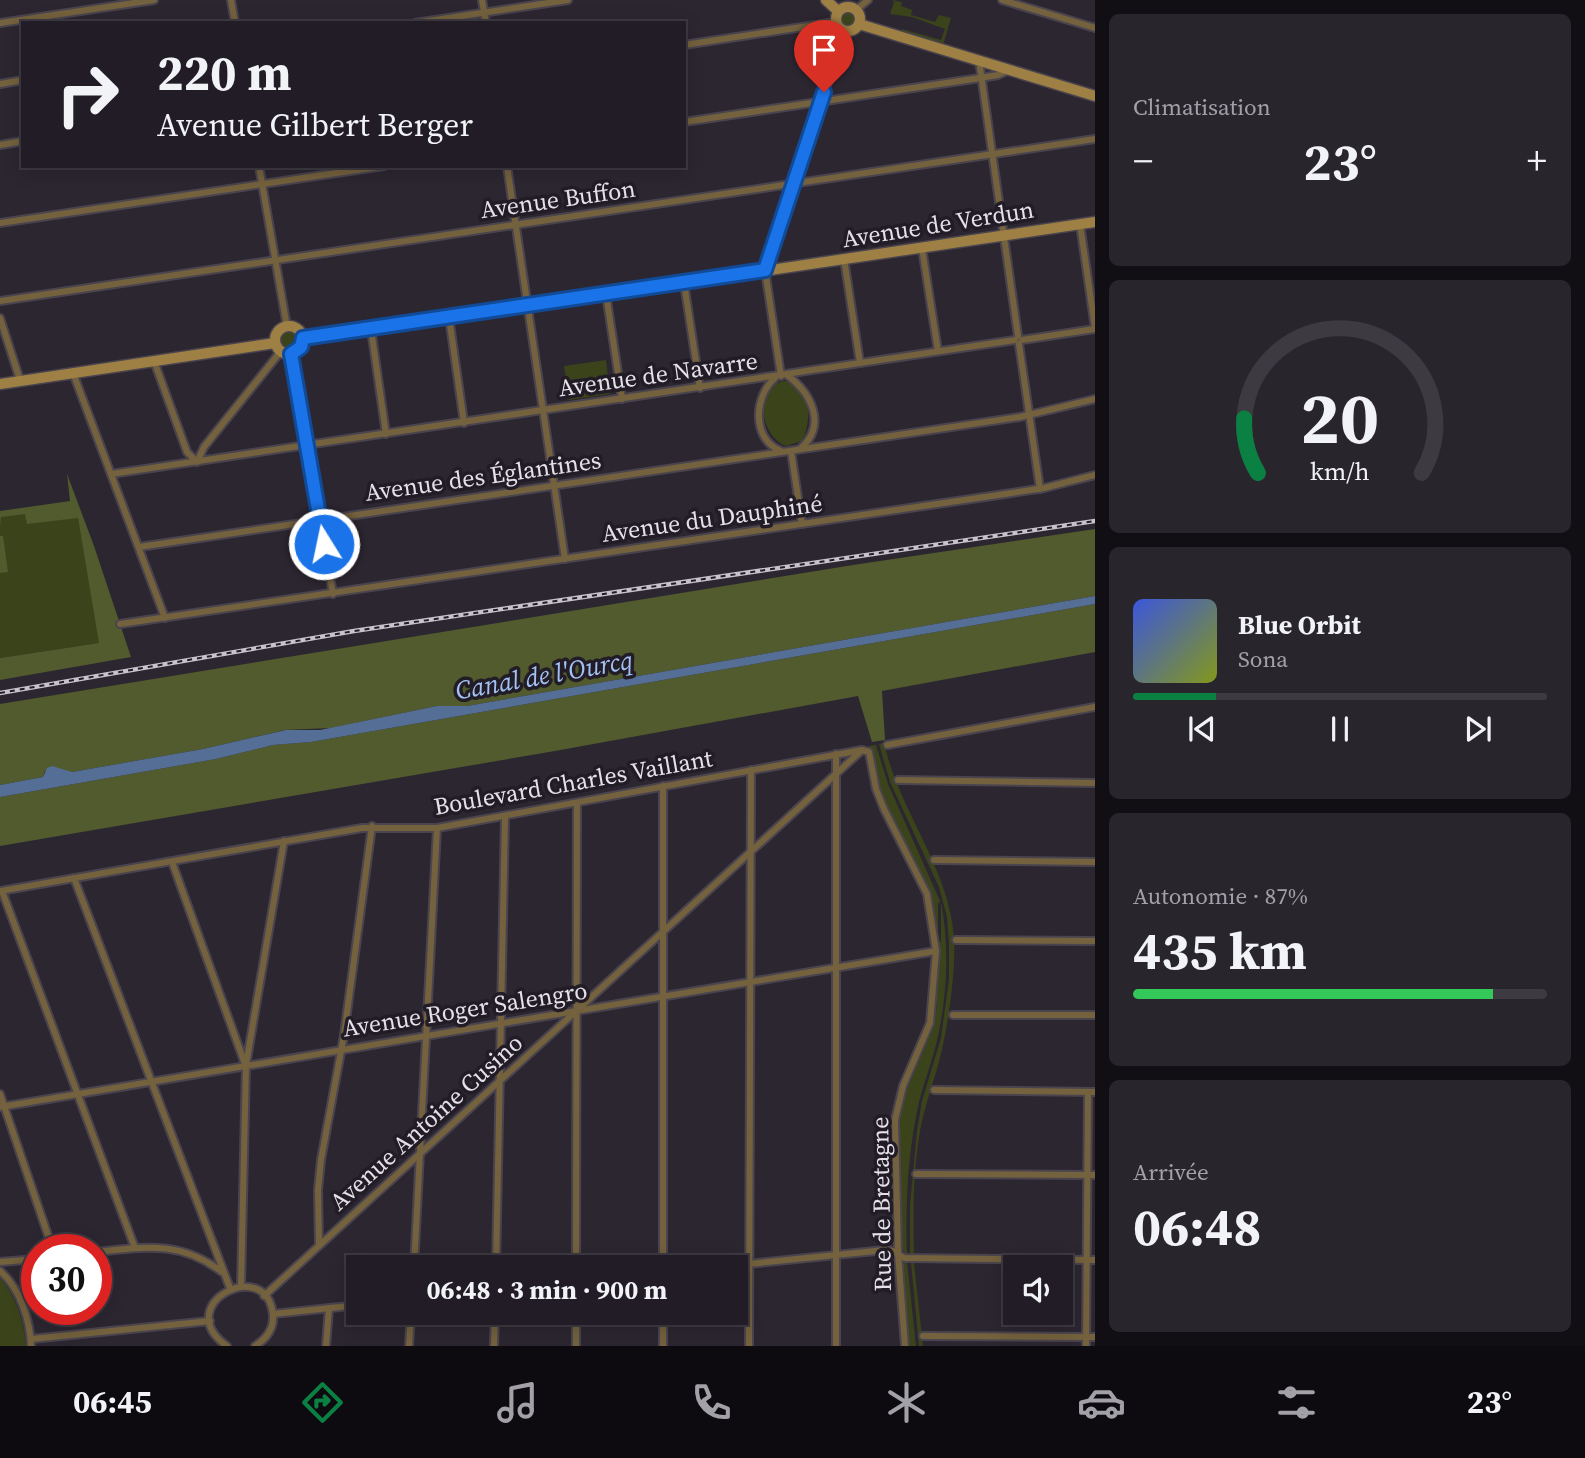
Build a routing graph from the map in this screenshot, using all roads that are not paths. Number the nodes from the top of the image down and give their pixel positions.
1 (154, 0) edge
2 (231, 0) edge
3 (482, 0) edge
4 (568, 0) edge
5 (826, 0) edge
6 (868, 0) edge
7 (1002, 0) edge
8 (856, 10) junction
9 (838, 11) junction
10 (484, 13) junction
11 (235, 21) edge
12 (429, 21) edge
13 (486, 21) edge
14 (835, 22) junction
15 (0, 23) edge
16 (859, 24) junction
17 (1095, 29) edge
18 (845, 32) junction
19 (686, 45) edge
20 (979, 60) junction
21 (1009, 70) junction
22 (980, 78) junction
23 (21, 80) edge
24 (0, 84) edge
25 (1095, 96) edge
26 (821, 102) junction
27 (686, 122) edge
28 (1095, 139) edge
29 (21, 141) edge
30 (0, 145) edge
31 (991, 155) junction
32 (259, 168) edge
33 (370, 168) edge
34 (507, 168) edge
35 (262, 184) junction
36 (794, 184) junction
37 (1095, 222) edge
38 (0, 223) edge
39 (1080, 224) junction
40 (515, 225) junction
41 (1004, 241) junction
42 (922, 248) junction
43 (844, 259) junction
44 (275, 260) junction
45 (765, 270) junction
46 (684, 283) junction
47 (606, 294) junction
48 (0, 301) edge
49 (527, 306) junction
50 (0, 317) edge
51 (449, 317) junction
52 (287, 327) junction
53 (371, 329) junction
54 (1095, 329) edge
55 (303, 338) junction
56 (1018, 340) junction
57 (282, 349) junction
58 (938, 351) junction
59 (154, 362) junction
60 (859, 363) junction
61 (73, 373) junction
62 (781, 376) junction
63 (20, 380) junction
64 (0, 384) edge
65 (700, 388) junction
66 (622, 398) junction
67 (1095, 399) edge
68 (543, 411) junction
69 (1030, 415) junction
70 (464, 423) junction
71 (386, 434) junction
72 (307, 446) junction
73 (792, 451) junction
74 (197, 462) junction
75 (111, 474) junction
76 (1095, 475) edge
77 (554, 485) junction
78 (1040, 489) junction
79 (319, 520) junction
80 (802, 524) junction
81 (139, 547) junction
82 (565, 559) junction
83 (333, 593) junction
84 (165, 618) junction
85 (120, 624) dead end
86 (1095, 707) edge
87 (887, 745) dead end
88 (862, 750) junction
89 (836, 754) junction
90 (751, 770) junction
91 (837, 774) junction
92 (898, 780) dead end
93 (1095, 783) edge
94 (663, 786) junction
95 (577, 803) junction
96 (505, 817) junction
97 (372, 826) junction
98 (437, 828) junction
99 (284, 841) junction
100 (750, 853) junction
101 (934, 860) dead end
102 (172, 862) junction
103 (1095, 862) edge
104 (74, 878) junction
105 (1, 891) edge
106 (664, 931) junction
107 (956, 940) dead end
108 (1095, 941) edge
109 (936, 951) junction
110 (837, 968) junction
111 (750, 982) junction
112 (663, 996) junction
113 (577, 1011) junction
114 (953, 1015) dead end
115 (1095, 1015) edge
116 (501, 1024) junction
117 (426, 1036) junction
118 (342, 1049) junction
119 (246, 1065) junction
120 (151, 1081) junction
121 (500, 1082) junction
122 (934, 1090) dead end
123 (1092, 1092) edge
124 (78, 1093) junction
125 (0, 1094) edge
126 (2, 1106) edge
127 (420, 1154) junction
128 (916, 1174) dead end
129 (1091, 1175) edge
130 (47, 1234) edge
131 (319, 1245) junction
132 (135, 1248) junction
133 (112, 1250) edge
134 (898, 1253) junction
135 (836, 1254) junction
136 (415, 1255) edge
137 (496, 1255) edge
138 (576, 1255) edge
139 (663, 1255) edge
140 (21, 1260) edge
141 (1091, 1260) edge
142 (0, 1262) edge
143 (749, 1264) junction
144 (0, 1270) edge
145 (223, 1273) junction
146 (241, 1286) junction
147 (230, 1288) junction
148 (264, 1296) junction
149 (346, 1306) edge
150 (329, 1308) junction
151 (273, 1314) junction
152 (210, 1321) junction
153 (410, 1325) edge
154 (495, 1325) edge
155 (576, 1325) edge
156 (663, 1325) edge
157 (923, 1336) dead end
158 (1086, 1337) junction
159 (1095, 1337) edge
160 (264, 1339) junction
161 (31, 1343) edge
162 (227, 1346) edge
163 (255, 1346) edge
164 (272, 1346) edge
165 (326, 1346) edge
166 (409, 1346) edge
167 (494, 1346) edge
168 (576, 1346) edge
169 (663, 1346) edge
170 (749, 1346) edge
171 (836, 1346) edge
172 (905, 1346) edge
173 (1086, 1346) edge

1 - 15 street
2 - 11 street
3 - 10 street
4 - 10 street
5 - 9 street
6 - 8 street
7 - 17 street
8 - 9 street
8 - 16 street
9 - 14 street
10 - 12 street
10 - 13 street
14 - 18 street
14 - 19 street
16 - 18 street
16 - 20 street
18 - 26 street
20 - 21 street
20 - 22 street
21 - 22 street
21 - 25 street
22 - 26 street
22 - 31 street
23 - 24 street
26 - 27 street
26 - 36 street
28 - 31 street, Avenue Buffon
29 - 30 street
31 - 36 street, Avenue Buffon
31 - 41 street
32 - 35 street
33 - 35 street
34 - 40 street
35 - 38 street
35 - 44 street
36 - 40 street, Avenue Buffon
36 - 45 street
37 - 39 street, Avenue de Verdun
39 - 41 street, Avenue de Verdun
39 - 54 street
40 - 44 street, Avenue Buffon
40 - 49 street
41 - 42 street, Avenue de Verdun
41 - 56 street
42 - 43 street, Avenue de Verdun
42 - 58 street
43 - 45 street, Avenue de Verdun
43 - 60 street
44 - 48 street, Avenue Buffon
44 - 52 street
45 - 46 street, Avenue de Verdun
45 - 62 street
46 - 47 street, Avenue de Verdun
46 - 65 street
47 - 49 street, Avenue de Verdun
47 - 66 street
49 - 51 street, Avenue de Verdun
49 - 68 street
50 - 63 street
51 - 53 street, Avenue de Verdun
51 - 70 street
52 - 55 street
52 - 57 street
53 - 55 street, Avenue de Verdun
53 - 71 street
54 - 56 street, Avenue de Navarre
55 - 57 street
56 - 58 street, Avenue de Navarre
56 - 69 street
57 - 59 street
57 - 72 street
57 - 74 street
58 - 60 street, Avenue de Navarre
59 - 61 street
59 - 74 street
60 - 62 street, Avenue de Navarre
61 - 63 street
61 - 75 street
62 - 65 street, Avenue de Navarre
62 - 73 street
62 - 73 street
63 - 64 street
65 - 66 street, Avenue de Navarre
66 - 68 street, Avenue de Navarre
67 - 69 street, Avenue des Églantines
68 - 70 street, Avenue de Navarre
68 - 77 street
69 - 73 street, Avenue des Églantines
69 - 78 street
70 - 71 street, Avenue de Navarre
71 - 72 street, Avenue de Navarre
72 - 74 street, Avenue de Navarre
72 - 79 street
73 - 77 street, Avenue des Églantines
73 - 80 street
74 - 75 street, Avenue de Navarre
75 - 81 street
76 - 78 street, Avenue du Dauphiné
77 - 79 street, Avenue des Églantines
77 - 82 street
78 - 80 street, Avenue du Dauphiné
79 - 81 street, Avenue des Églantines
79 - 83 street
80 - 82 street, Avenue du Dauphiné
81 - 84 street
82 - 83 street, Avenue du Dauphiné
83 - 84 street, Avenue du Dauphiné
84 - 85 street, Avenue du Dauphiné
86 - 87 street
88 - 89 street, Boulevard Charles Vaillant
88 - 91 street, Avenue Antoine Cusino
88 - 109 street, Rue de Bretagne
89 - 90 street, Boulevard Charles Vaillant
89 - 91 street
90 - 94 street, Boulevard Charles Vaillant
90 - 100 street
91 - 100 street, Avenue Antoine Cusino
91 - 110 street
92 - 93 street
94 - 95 street, Boulevard Charles Vaillant
94 - 106 street
95 - 96 street, Boulevard Charles Vaillant
95 - 113 street
96 - 98 street, Boulevard Charles Vaillant
96 - 116 street
97 - 98 street, Boulevard Charles Vaillant
97 - 99 street, Boulevard Charles Vaillant
97 - 118 street
98 - 117 street
99 - 102 street, Boulevard Charles Vaillant
99 - 119 street
100 - 106 street, Avenue Antoine Cusino
100 - 111 street
101 - 103 street
102 - 104 street, Boulevard Charles Vaillant
102 - 119 street
104 - 105 street, Boulevard Charles Vaillant
104 - 120 street
105 - 124 street
106 - 112 street
106 - 113 street, Avenue Antoine Cusino
107 - 108 street
109 - 110 street, Avenue Roger Salengro
109 - 134 street, Rue de Bretagne
110 - 111 street, Avenue Roger Salengro
110 - 135 street
111 - 112 street, Avenue Roger Salengro
111 - 143 street
112 - 113 street, Avenue Roger Salengro
112 - 139 street
113 - 116 street, Avenue Roger Salengro
113 - 121 street, Avenue Antoine Cusino
113 - 138 street
114 - 115 street
116 - 117 street, Avenue Roger Salengro
116 - 121 street
117 - 118 street, Avenue Roger Salengro
117 - 127 street
118 - 119 street, Avenue Roger Salengro
118 - 131 street
119 - 120 street, Avenue Roger Salengro
119 - 146 street
120 - 124 street, Avenue Roger Salengro
120 - 145 street
121 - 127 street, Avenue Antoine Cusino
121 - 137 street
122 - 123 street
123 - 129 street
124 - 126 street, Avenue Roger Salengro
124 - 132 street
125 - 126 street
126 - 130 street
127 - 131 street, Avenue Antoine Cusino
127 - 136 street
128 - 129 street
129 - 141 street
131 - 148 street, Avenue Antoine Cusino
132 - 133 street
132 - 145 street
134 - 135 street
134 - 141 street
134 - 172 street, Rue de Bretagne
135 - 143 street
135 - 171 street
140 - 142 street
141 - 158 street
143 - 170 street
144 - 161 street
145 - 147 street
146 - 147 street
146 - 148 street
147 - 152 street
148 - 151 street
149 - 150 street
150 - 151 street
150 - 165 street
151 - 160 street
152 - 161 street
152 - 162 street
153 - 166 street
154 - 167 street
155 - 168 street
156 - 169 street
157 - 158 street
158 - 159 street
158 - 173 street
160 - 163 street
160 - 164 street

